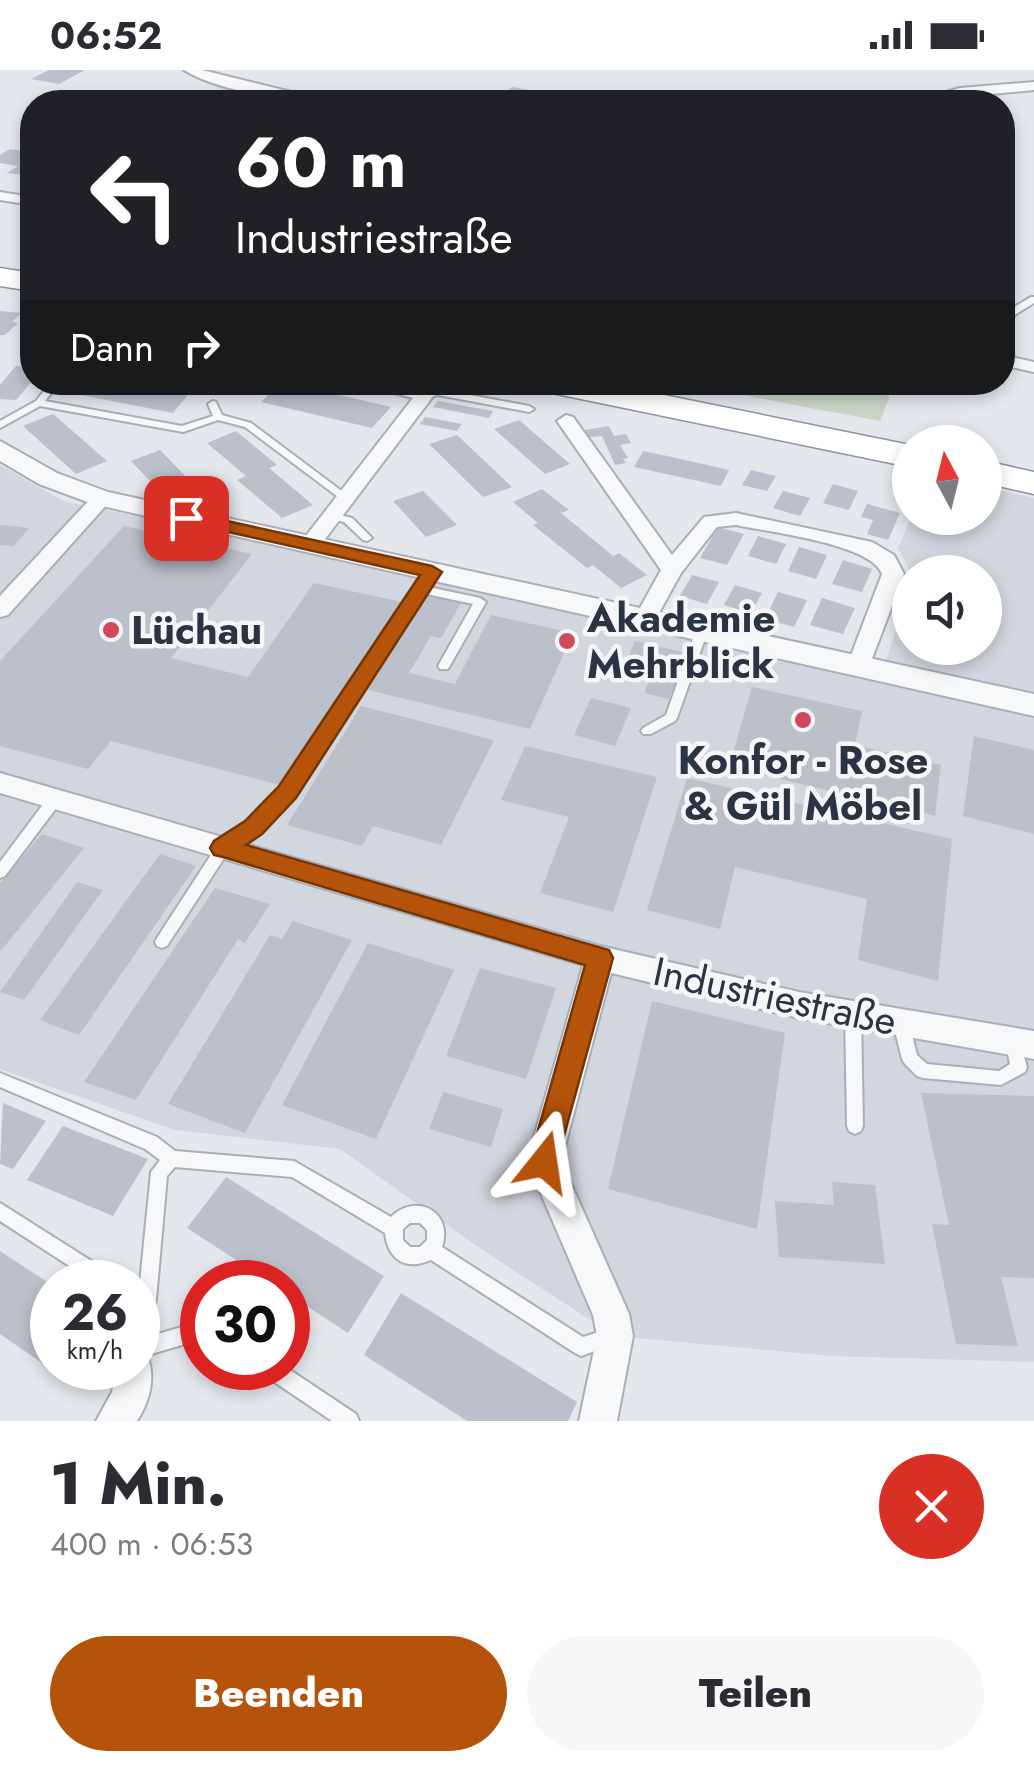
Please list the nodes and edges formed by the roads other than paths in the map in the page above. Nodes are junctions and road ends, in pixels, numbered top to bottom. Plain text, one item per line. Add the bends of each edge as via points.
1 (190, 70) edge
2 (1034, 86) edge
3 (266, 90) edge
4 (985, 90) edge
5 (45, 395) edge
6 (424, 395) edge
7 (513, 395) edge
8 (684, 395) edge
9 (538, 396) edge
10 (39, 403) junction
11 (213, 404) dead end
12 (218, 417) junction
13 (566, 421) dead end
14 (0, 424) edge
15 (892, 437) edge
16 (0, 449) edge
17 (892, 453) edge
18 (1002, 461) edge
19 (1034, 468) edge
20 (1002, 476) edge
21 (1034, 483) edge
22 (102, 498) junction
23 (346, 498) junction
24 (332, 516) junction
25 (367, 538) dead end
26 (309, 546) junction
27 (672, 570) junction
28 (426, 580) junction
29 (484, 593) junction
30 (0, 610) edge
31 (646, 617) junction
32 (702, 630) junction
33 (444, 666) dead end
34 (859, 666) junction
35 (1034, 705) edge
36 (647, 731) dead end
37 (0, 783) edge
38 (55, 799) junction
39 (223, 848) junction
40 (0, 872) edge
41 (162, 942) dead end
42 (600, 958) junction
43 (854, 1015) junction
44 (901, 1024) junction
45 (1024, 1044) edge
46 (0, 1080) edge
47 (856, 1126) dead end
48 (172, 1159) junction
49 (0, 1211) edge
50 (394, 1229) junction
51 (430, 1249) junction
52 (75, 1260) edge
53 (150, 1260) edge
54 (616, 1336) junction
55 (131, 1390) edge
56 (303, 1390) edge
57 (115, 1421) edge
58 (349, 1421) edge
59 (598, 1421) edge

1 - 3 street
2 - 4 street
5 - 10 lane
6 - 23 street
7 - 9 lane
8 - 15 highway
9 - 17 highway
10 - 12 lane via 183,429
10 - 14 lane
11 - 12 lane
12 - 23 lane via 248,425
13 - 27 street
16 - 22 street via 55,484
18 - 19 highway
20 - 21 highway
22 - 26 street
22 - 30 street
23 - 24 street
24 - 25 lane via 348,520
24 - 26 street
26 - 28 street
27 - 31 street
27 - 34 street via 703,527 723,519 880,552 893,574
28 - 29 street
28 - 39 lane via 288,792
29 - 31 street
29 - 33 lane
31 - 32 street
32 - 34 street
32 - 36 lane via 671,718
34 - 35 street
37 - 38 street, Industriestraße
38 - 39 street, Industriestraße
38 - 40 lane
39 - 41 lane
39 - 42 street, Industriestraße
42 - 43 street, Industriestraße
42 - 54 street via 544,1162
43 - 44 street, Industriestraße
43 - 47 lane
44 - 45 street, Industriestraße
44 - 45 lane via 910,1059 922,1071 1001,1078 1020,1067
46 - 48 lane via 151,1143
48 - 50 lane via 294,1169
48 - 53 lane via 158,1172
49 - 52 lane
50 - 51 lane via 394,1243 404,1254
50 - 51 lane via 410,1214 429,1218 436,1229
51 - 54 lane via 581,1347
54 - 59 street
55 - 57 street
56 - 58 lane

